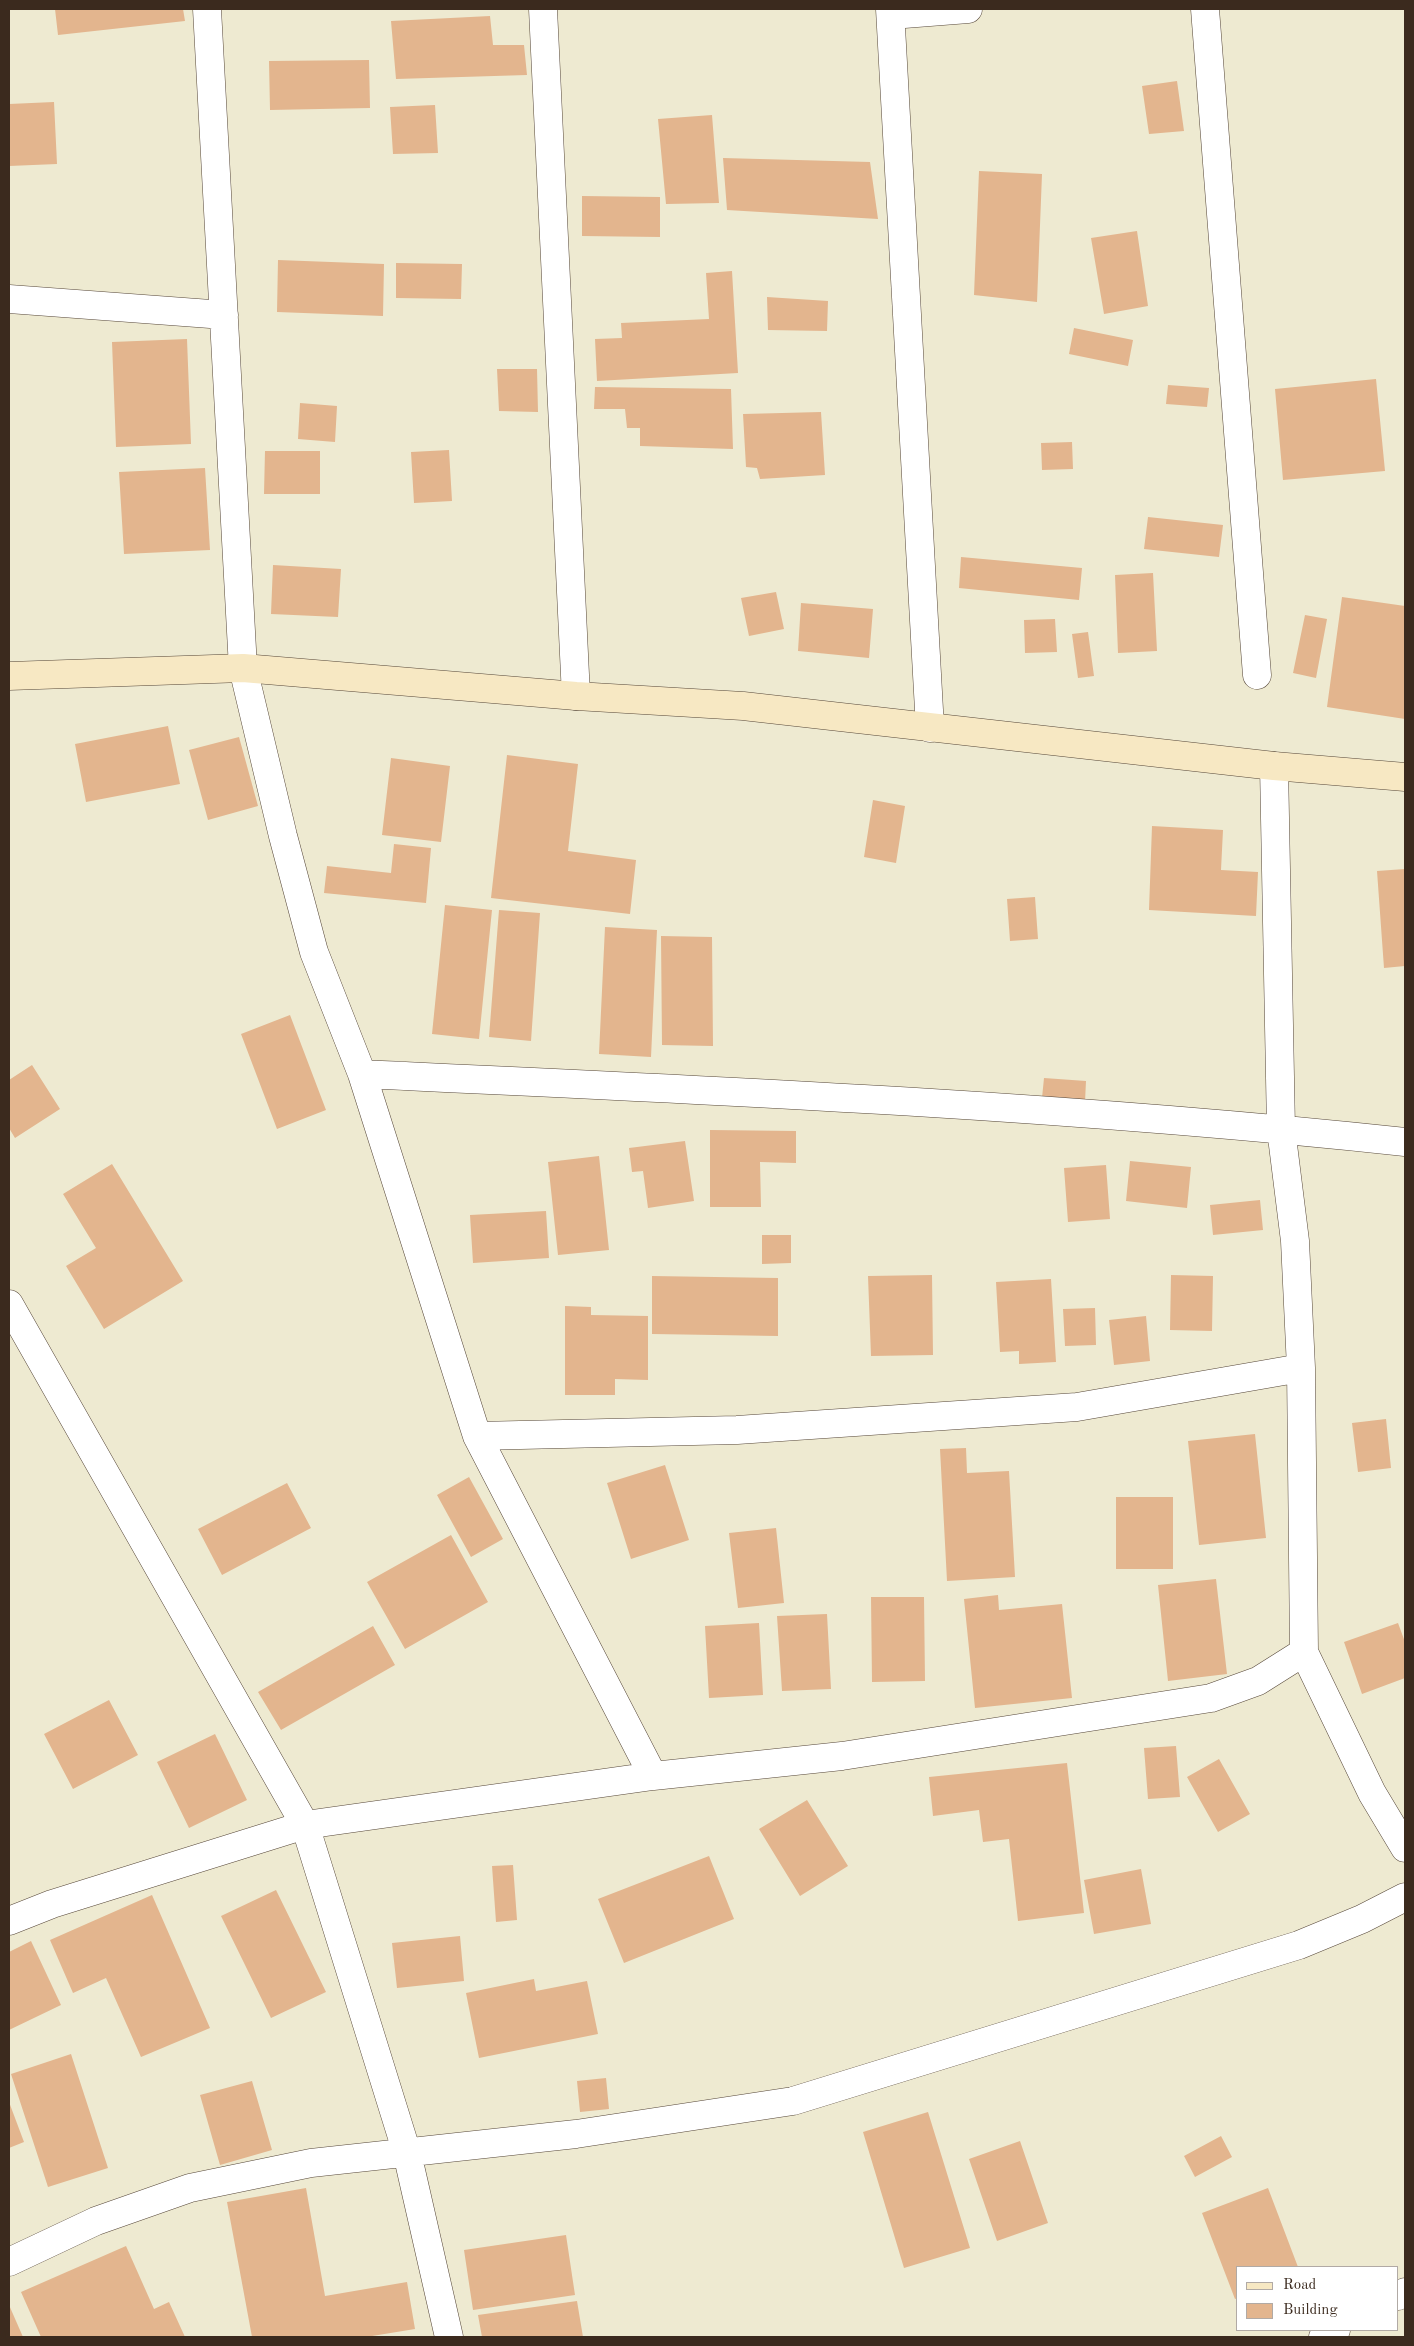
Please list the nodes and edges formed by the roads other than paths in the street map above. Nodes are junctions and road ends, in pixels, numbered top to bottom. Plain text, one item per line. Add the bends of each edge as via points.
1 (206, 9) edge
2 (543, 9) edge
3 (968, 9) edge
4 (1205, 9) edge
5 (890, 12) edge
6 (9, 299) edge
7 (224, 315) junction
8 (243, 668) junction
9 (1257, 675) dead end
10 (9, 676) edge
11 (576, 696) junction
12 (930, 728) junction
13 (1274, 766) junction
14 (1405, 777) edge
15 (362, 1074) junction
16 (1281, 1129) junction
17 (1405, 1142) edge
18 (9, 1304) edge
19 (1300, 1368) junction
20 (477, 1436) junction
21 (1304, 1652) junction
22 (653, 1776) junction
23 (305, 1825) junction
24 (1405, 1848) edge
25 (1405, 1897) edge
26 (9, 1921) edge
27 (407, 2153) junction
28 (9, 2262) edge
29 (1334, 2331) edge
30 (450, 2337) edge
31 (1322, 2337) edge

1 - 7 street
2 - 11 street
3 - 5 street
4 - 9 street
5 - 12 street
6 - 7 street
7 - 8 street
8 - 10 street
8 - 11 street
8 - 15 street via 314,952
11 - 12 street via 743,706
12 - 13 street
13 - 14 street
13 - 16 street
15 - 16 street via 817,1095
15 - 20 street
16 - 17 street
16 - 19 street via 1295,1241
18 - 23 street
19 - 20 street via 1077,1408 737,1430
19 - 21 street
20 - 22 street
21 - 22 street via 1258,1681 1211,1698 842,1756
21 - 24 street via 1372,1793
22 - 23 street
23 - 26 street via 52,1904
23 - 27 street
25 - 27 street via 1299,1946 793,2101 576,2134
27 - 28 street via 311,2162 190,2188 96,2221
27 - 30 street
29 - 31 street

